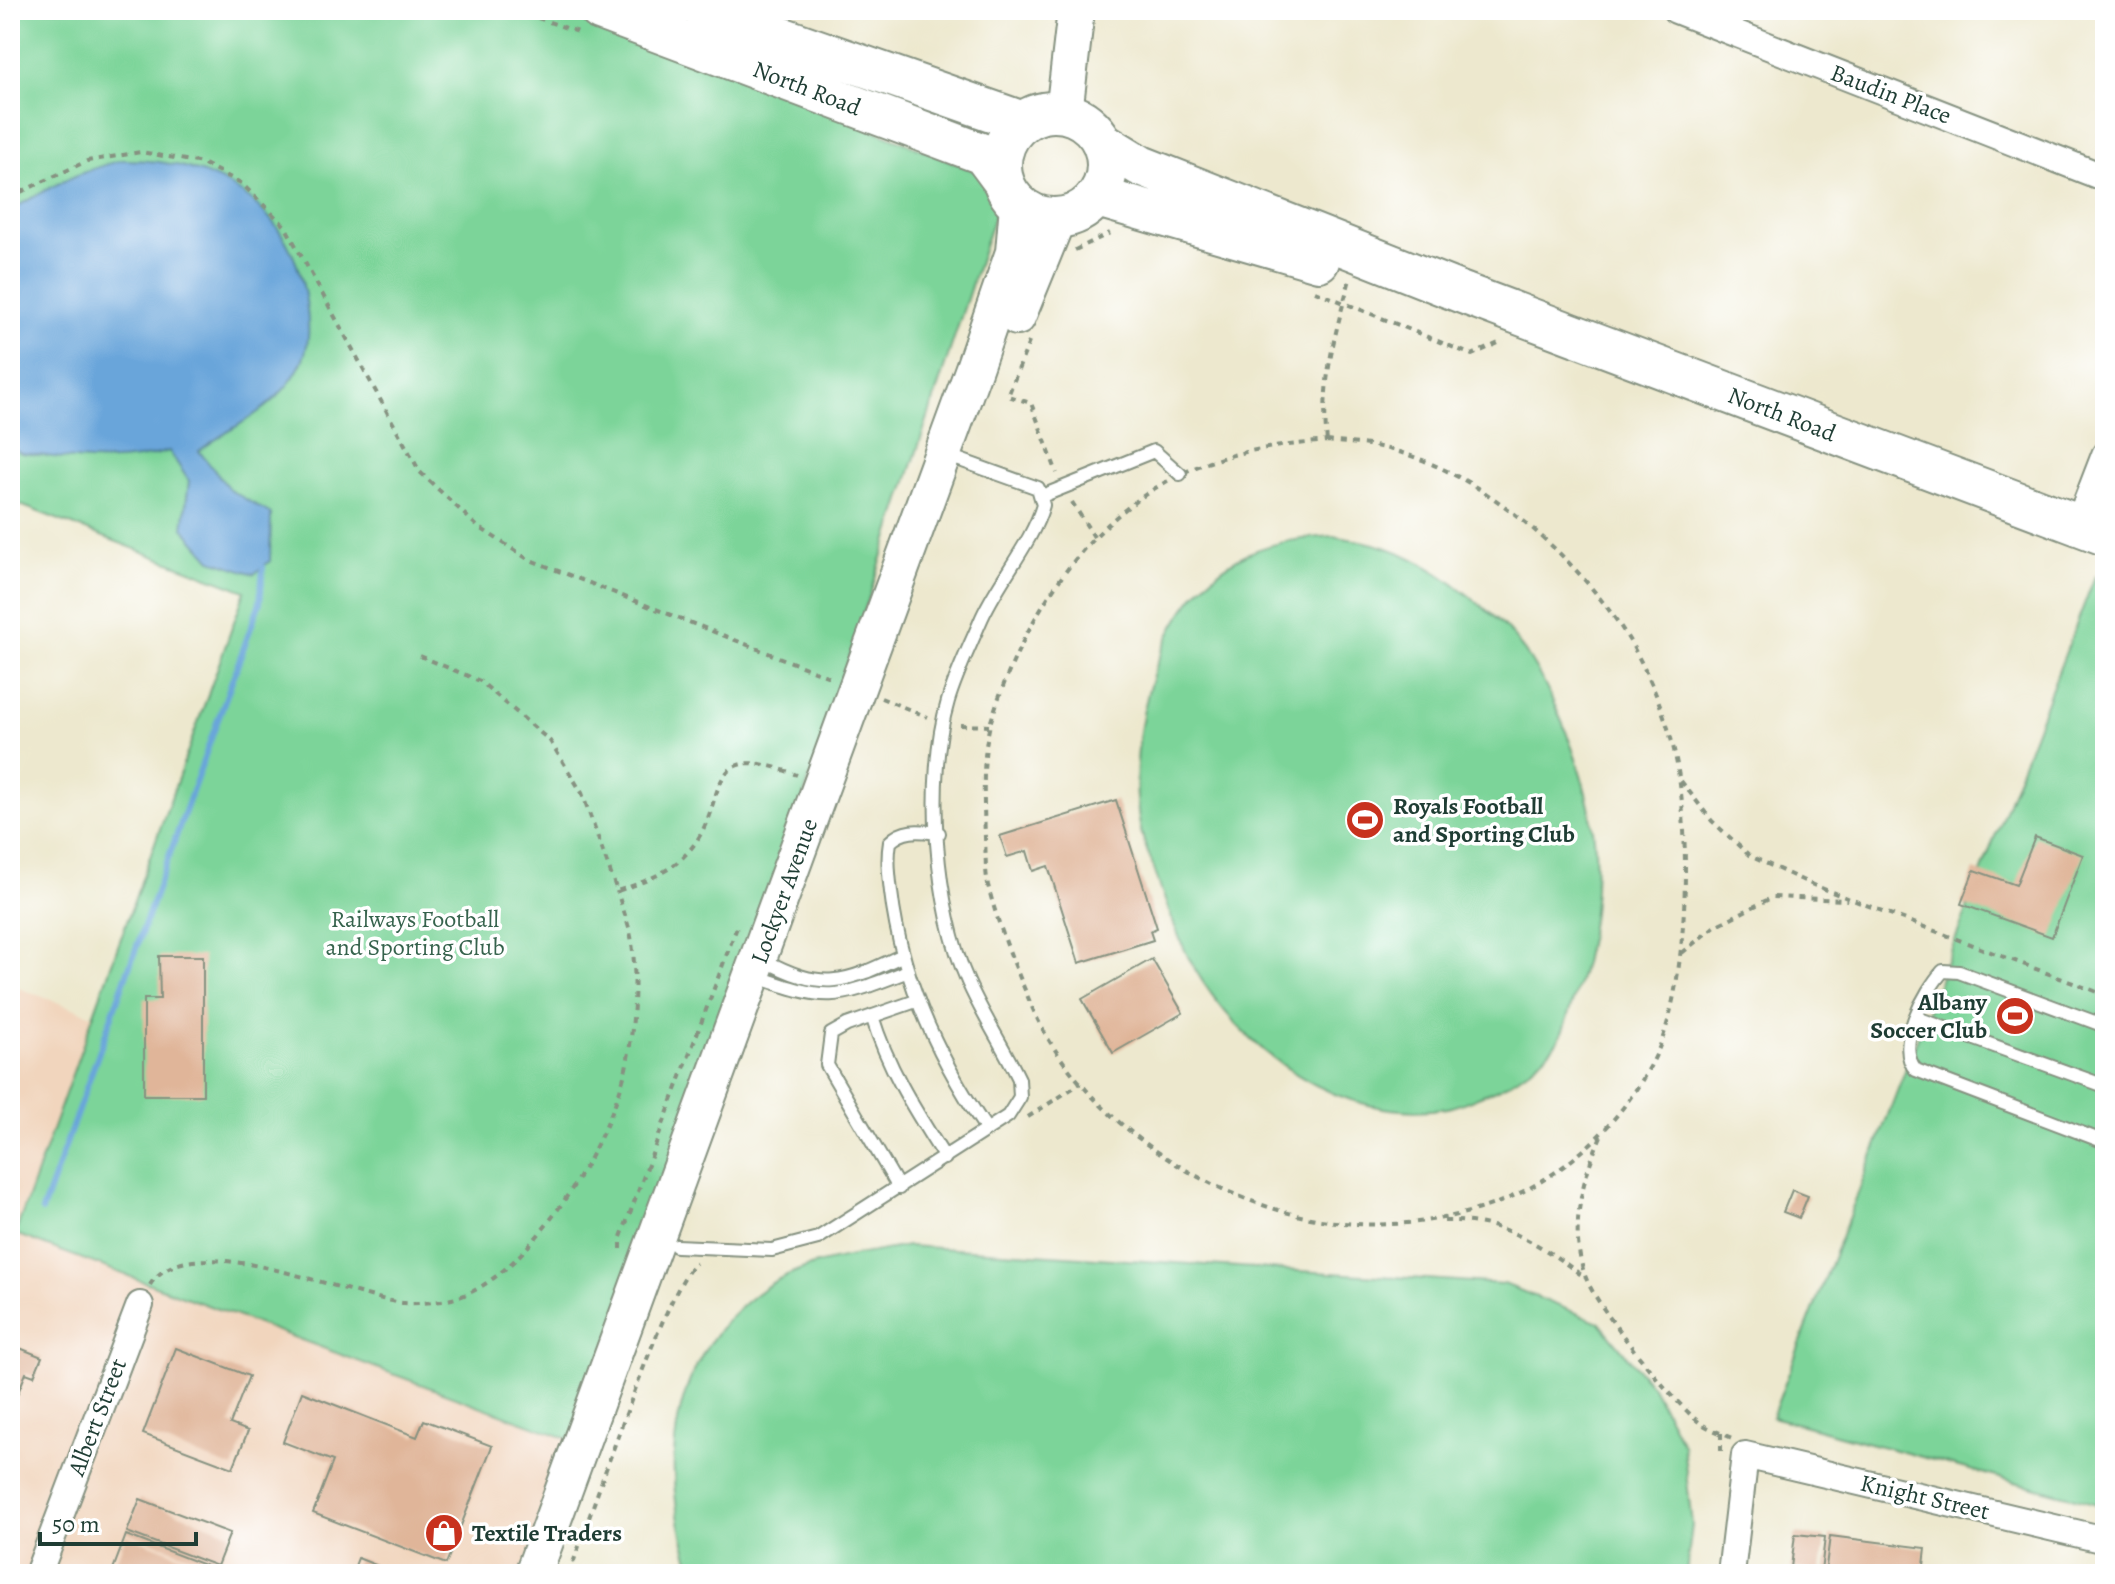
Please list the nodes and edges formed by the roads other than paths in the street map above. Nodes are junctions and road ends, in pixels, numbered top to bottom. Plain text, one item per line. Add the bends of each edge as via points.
1 (600, 10) edge
2 (704, 10) edge
3 (1076, 10) edge
4 (1676, 10) edge
5 (1064, 113) junction
6 (1023, 122) junction
7 (1102, 142) junction
8 (2105, 178) edge
9 (1010, 193) junction
10 (1098, 197) junction
11 (1057, 219) junction
12 (1460, 292) junction
13 (2105, 455) edge
14 (954, 458) junction
15 (1180, 474) road end
16 (1042, 496) junction
17 (2091, 530) edge
18 (868, 693) junction
19 (939, 833) junction
20 (903, 955) junction
21 (766, 971) junction
22 (908, 971) junction
23 (916, 1001) junction
24 (872, 1016) junction
25 (1917, 1018) junction
26 (2105, 1026) edge
27 (2105, 1086) edge
28 (987, 1130) junction
29 (2105, 1142) edge
30 (945, 1158) junction
31 (899, 1188) junction
32 (688, 1253) junction
33 (140, 1305) road end
34 (2105, 1540) edge
35 (38, 1574) edge
36 (533, 1574) edge
37 (556, 1574) edge
38 (1731, 1574) edge

1 - 9 main road, North Road via 983,154
2 - 6 main road, North Road
3 - 5 main road
4 - 8 street, Baudin Place
5 - 6 main road via 1042,113
5 - 7 main road via 1086,123
6 - 9 main road via 1002,154
7 - 10 main road via 1108,170
7 - 12 main road, North Road via 1141,166
9 - 11 main road via 1029,213
9 - 14 main road, Lockyer Avenue via 1014,252
10 - 11 main road via 1087,208
10 - 12 main road, North Road via 1352,271
11 - 14 main road, Lockyer Avenue
12 - 17 main road, North Road
13 - 17 street
14 - 16 lane via 1014,477 1038,488
14 - 18 main road, Lockyer Avenue
15 - 16 lane via 1154,451
16 - 19 lane via 1040,516 989,599 948,702 937,766
18 - 21 main road, Lockyer Avenue
18 - 21 main road, Lockyer Avenue via 823,786
19 - 20 lane via 909,831 890,842 894,914
19 - 28 lane via 959,959 1019,1079 1016,1108
20 - 21 lane via 832,983
20 - 22 lane
21 - 22 lane via 812,996 836,995
21 - 32 main road, Lockyer Avenue
21 - 36 main road, Lockyer Avenue
22 - 23 lane
23 - 24 lane
23 - 28 lane via 963,1095
24 - 30 lane via 883,1054
24 - 31 lane via 831,1034 827,1065
25 - 26 lane via 1943,971 1959,972
25 - 27 lane
25 - 29 lane via 1907,1048 1908,1062 1916,1070
28 - 30 lane
30 - 31 lane
31 - 32 lane via 818,1238 772,1250
32 - 37 main road, Lockyer Avenue
33 - 35 street, Albert Street
34 - 38 street, Knight Street via 1745,1455

